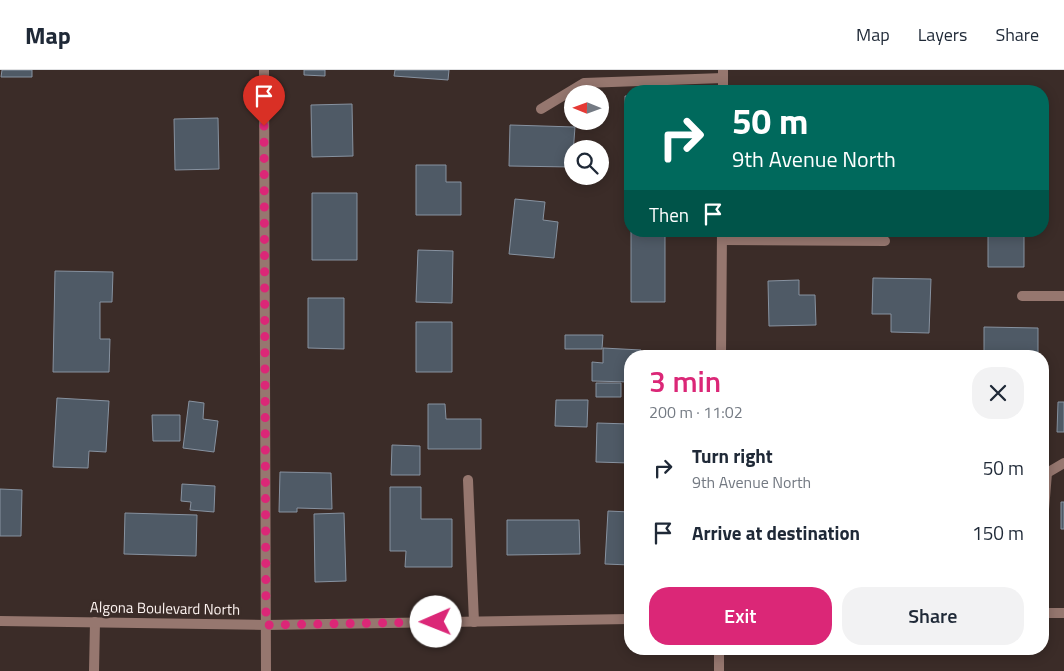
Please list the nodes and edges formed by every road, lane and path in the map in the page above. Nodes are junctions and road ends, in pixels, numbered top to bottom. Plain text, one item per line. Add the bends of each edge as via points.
1 (264, 70) edge
2 (723, 74) edge
3 (541, 108) dead end
4 (722, 237) edge
5 (755, 237) edge
6 (885, 241) dead end
7 (1022, 296) dead end
8 (1064, 296) edge
9 (721, 350) edge
10 (1064, 463) edge
11 (1049, 471) edge
12 (468, 480) dead end
13 (1049, 613) edge
14 (1064, 613) edge
15 (624, 619) edge
16 (0, 621) edge
17 (94, 622) junction
18 (474, 622) junction
19 (266, 625) junction
20 (719, 655) edge
21 (94, 671) edge
22 (266, 671) edge
23 (719, 671) edge

1 - 19 street
2 - 3 street via 584,83
4 - 9 street
5 - 6 street
7 - 8 street
10 - 11 street
12 - 18 street
13 - 14 street
15 - 18 street, Algona Boulevard North
16 - 17 street, Algona Boulevard North
17 - 19 street, Algona Boulevard North
17 - 21 street
18 - 19 street, Algona Boulevard North
19 - 22 street
20 - 23 street

